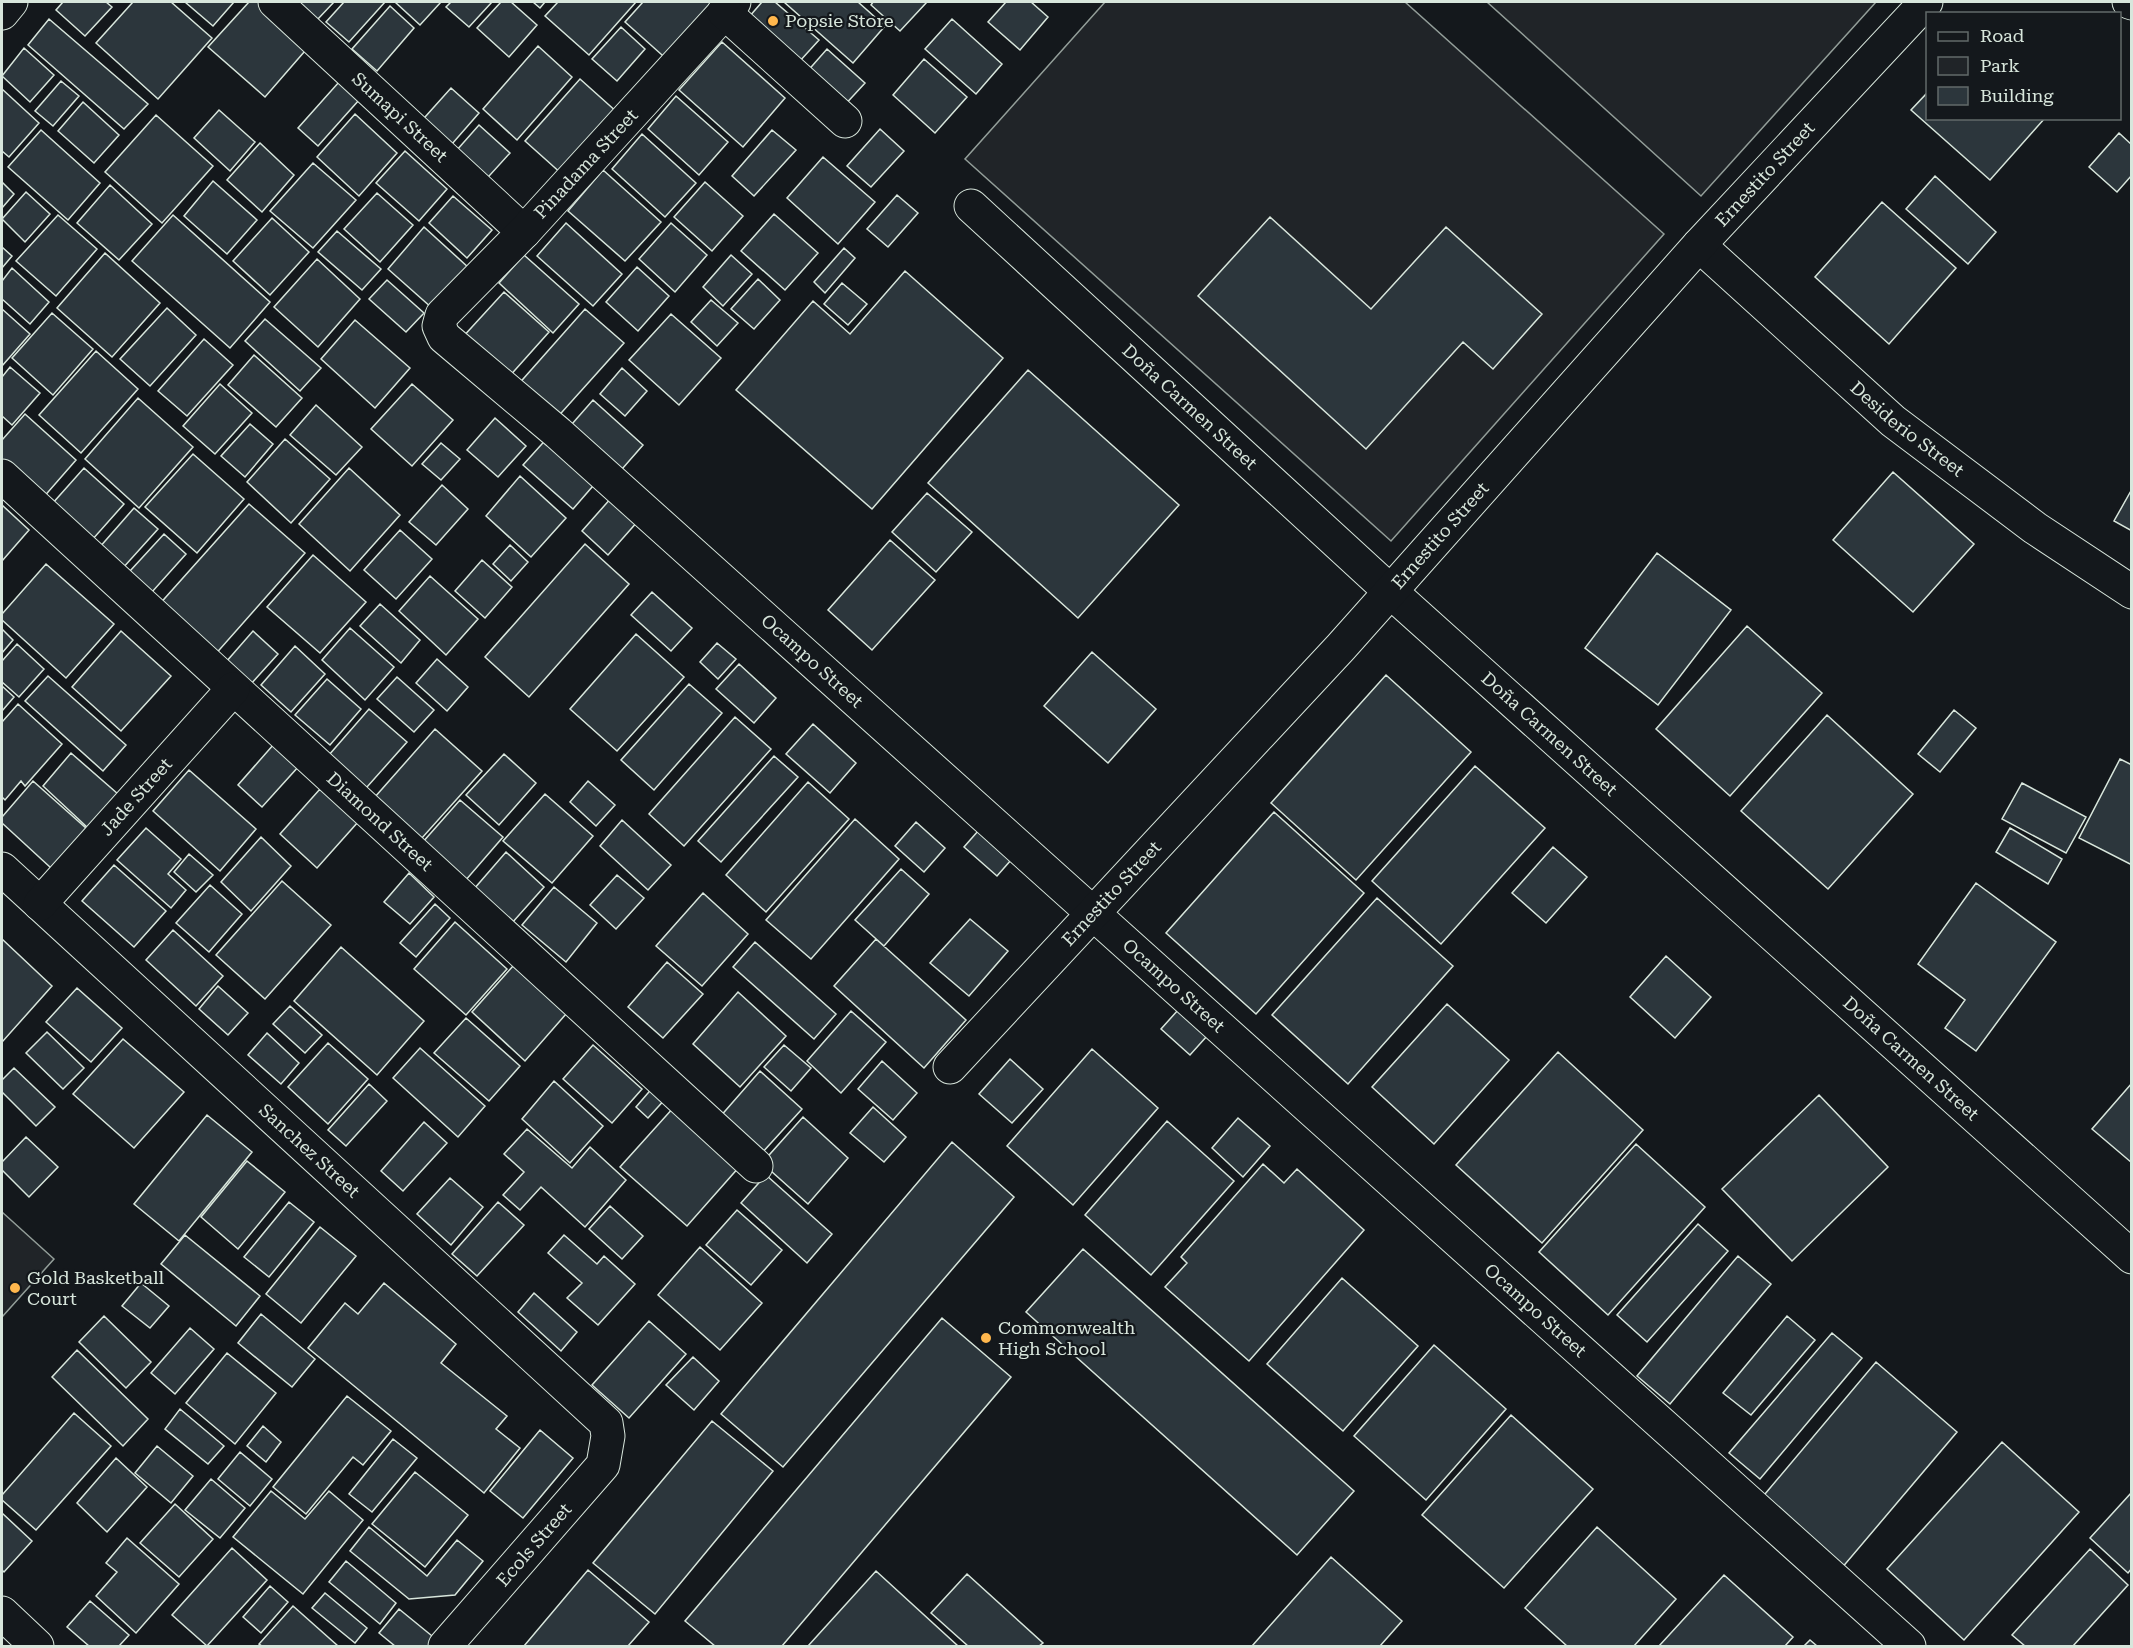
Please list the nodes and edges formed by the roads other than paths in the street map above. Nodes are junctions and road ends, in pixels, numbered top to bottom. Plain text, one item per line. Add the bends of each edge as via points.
1 (11, 2) edge
2 (275, 2) edge
3 (1926, 2) edge
4 (729, 7) edge
5 (2, 12) edge
6 (845, 121) dead end
7 (971, 206) dead end
8 (524, 232) junction
9 (1699, 245) junction
10 (439, 326) joint
11 (2, 476) edge
12 (1391, 592) junction
13 (2132, 592) edge
14 (233, 689) junction
15 (2, 869) edge
16 (40, 904) junction
17 (1093, 915) junction
18 (950, 1067) dead end
19 (756, 1166) dead end
20 (2132, 1257) edge
21 (608, 1436) joint
22 (2, 1613) edge
23 (37, 1647) edge
24 (444, 1647) edge
25 (1909, 1647) edge

1 - 5 street
2 - 8 street, Sumapi Street
3 - 9 street, Ernestito Street
4 - 6 street
4 - 8 street, Pinadama Street
7 - 12 street, Doña Carmen Street
8 - 10 street, Pinadama Street via 442,315
9 - 12 street, Ernestito Street
9 - 13 street, Desiderio Street via 1893,422 2035,528
10 - 17 street, Ocampo Street via 444,337 558,433
11 - 14 street, Diamond Street
12 - 17 street, Ernestito Street
12 - 20 street, Doña Carmen Street
14 - 16 street, Jade Street
14 - 19 street, Diamond Street
15 - 16 street, Sanchez Street
16 - 21 street, Sanchez Street via 598,1413 606,1423
17 - 18 street, Ernestito Street
17 - 25 street, Ocampo Street
21 - 24 street, Ecols Street via 603,1465
22 - 23 street

